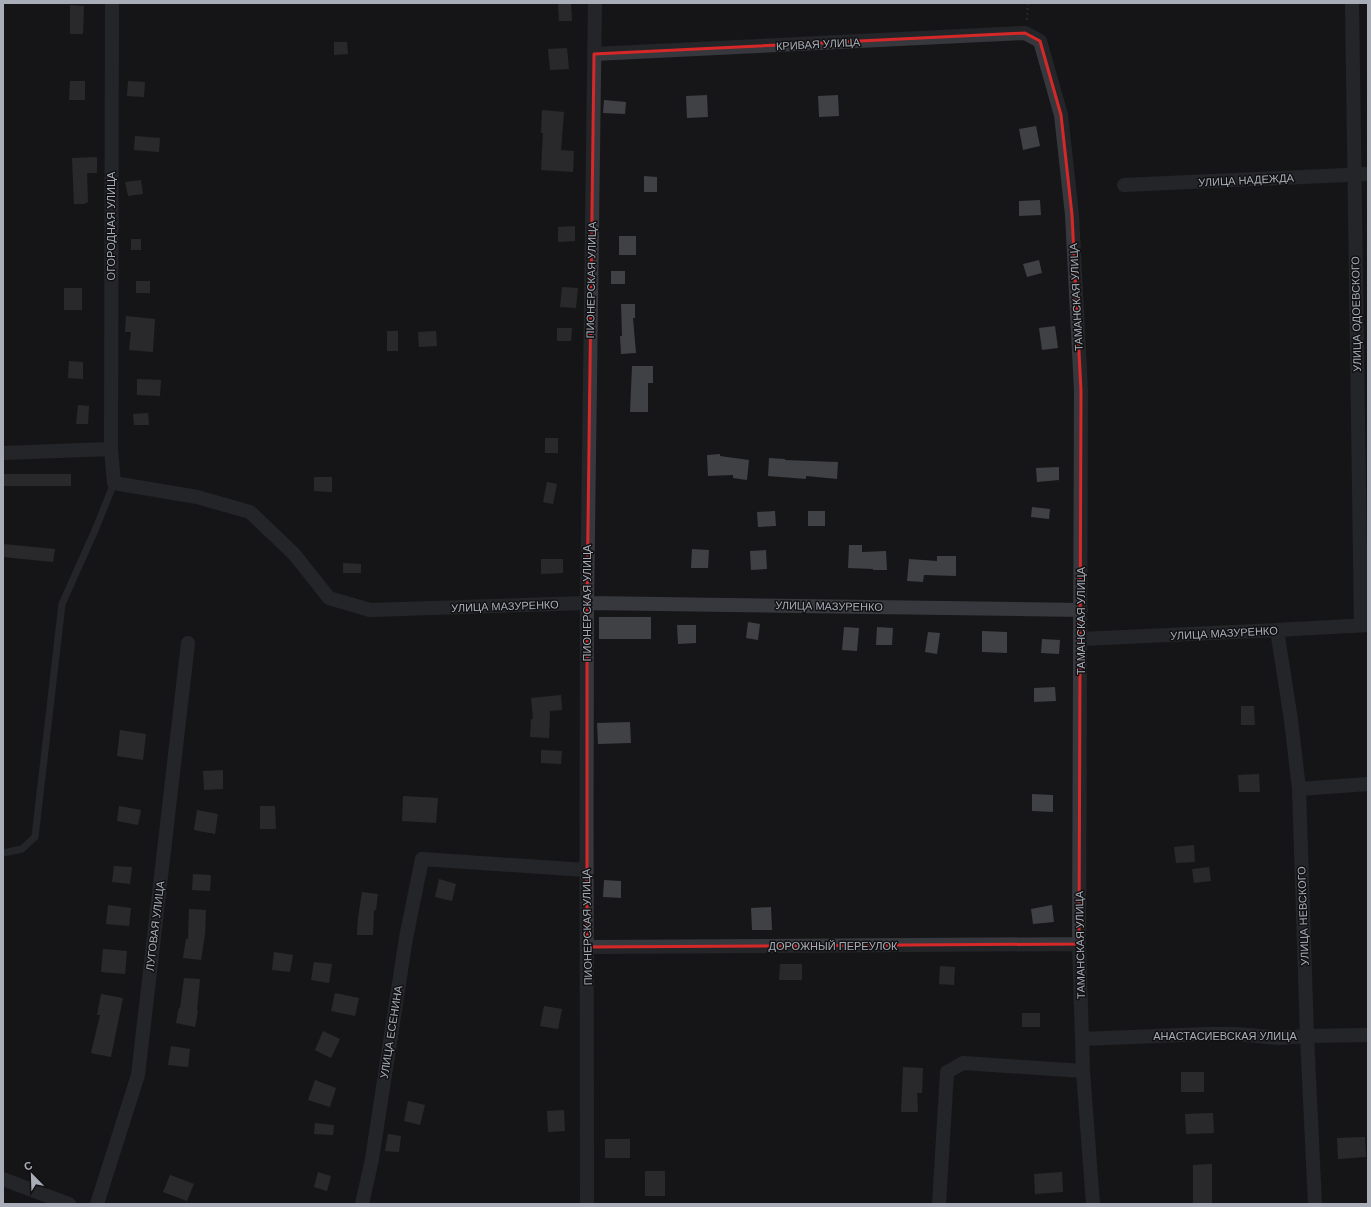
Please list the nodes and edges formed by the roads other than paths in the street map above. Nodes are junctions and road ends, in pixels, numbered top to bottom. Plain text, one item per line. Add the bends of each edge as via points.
1 (112, 3) edge
2 (595, 3) edge
3 (1352, 3) edge
4 (1040, 41) joint
5 (594, 54) junction
6 (1361, 174) edge
7 (1124, 185) dead end
8 (111, 449) junction
9 (3, 453) edge
10 (114, 484) junction
11 (587, 603) junction
12 (1081, 610) junction
13 (1365, 625) edge
14 (1277, 630) junction
15 (1081, 639) junction
16 (188, 643) dead end
17 (1368, 784) edge
18 (1299, 789) junction
19 (3, 853) edge
20 (586, 870) junction
21 (1079, 944) junction
22 (588, 948) junction
23 (1368, 1035) edge
24 (1307, 1036) junction
25 (1082, 1039) junction
26 (1083, 1071) junction
27 (3, 1180) edge
28 (69, 1204) edge
29 (97, 1204) edge
30 (362, 1204) edge
31 (587, 1204) edge
32 (939, 1204) edge
33 (1093, 1204) edge
34 (1315, 1204) edge

1 - 8 street, ОГОРОДНАЯ УЛИЦА
2 - 5 street, ПИОНЕРСКАЯ УЛИЦА
3 - 6 street, УЛИЦА ОДОЕВСКОГО
4 - 5 street, КРИВАЯ УЛИЦА via 1025,34
4 - 12 street, ТАМАНСКАЯ УЛИЦА via 1061,115 1072,215 1081,391
5 - 11 street, ПИОНЕРСКАЯ УЛИЦА
6 - 7 street, УЛИЦА НАДЕЖДА
6 - 13 street, УЛИЦА ОДОЕВСКОГО
8 - 9 street
8 - 10 street
10 - 11 street, УЛИЦА МАЗУРЕНКО via 197,496 250,512 294,554 329,598 370,610
10 - 19 lane via 62,604 35,837 22,849
11 - 12 street, УЛИЦА МАЗУРЕНКО
11 - 20 street, ПИОНЕРСКАЯ УЛИЦА
12 - 15 street, ТАМАНСКАЯ УЛИЦА
13 - 14 street, УЛИЦА МАЗУРЕНКО
14 - 15 street, УЛИЦА МАЗУРЕНКО
14 - 18 street, УЛИЦА НЕВСКОГО
15 - 21 street, ТАМАНСКАЯ УЛИЦА
16 - 29 street, ЛУГОВАЯ УЛИЦА via 138,1074
17 - 18 street
18 - 24 street, УЛИЦА НЕВСКОГО
20 - 22 street, ПИОНЕРСКАЯ УЛИЦА
20 - 30 street, УЛИЦА ЕСЕНИНА via 422,859 406,938 372,1159
21 - 22 street, ДОРОЖНЫЙ ПЕРЕУЛОК
21 - 25 street, ТАМАНСКАЯ УЛИЦА
22 - 31 street, ПИОНЕРСКАЯ УЛИЦА
23 - 24 street, АНАСТАСИЕВСКАЯ УЛИЦА
24 - 25 street, АНАСТАСИЕВСКАЯ УЛИЦА via 1279,1038 1206,1034
24 - 34 street, УЛИЦА НЕВСКОГО
25 - 26 street, ТАМАНСКАЯ УЛИЦА
26 - 32 street via 963,1063 947,1072
26 - 33 street, ТАМАНСКАЯ УЛИЦА
27 - 28 street

